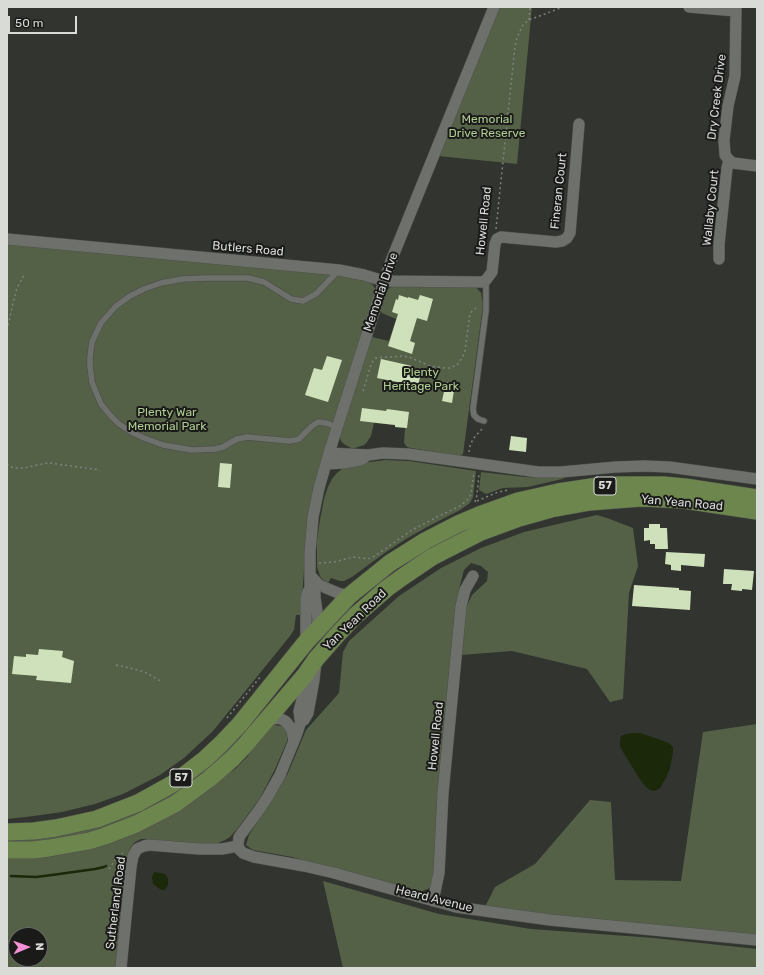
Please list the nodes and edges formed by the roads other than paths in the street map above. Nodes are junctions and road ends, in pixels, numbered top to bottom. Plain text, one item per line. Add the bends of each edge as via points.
1 (494, 7) edge
2 (688, 7) edge
3 (736, 9) edge
4 (579, 124) dead end
5 (729, 160) junction
6 (757, 166) edge
7 (7, 239) edge
8 (497, 239) joint
9 (719, 259) dead end
10 (339, 270) junction
11 (486, 280) junction
12 (384, 281) junction
13 (484, 421) road end
14 (337, 427) junction
15 (328, 458) junction
16 (757, 478) edge
17 (757, 498) edge
18 (757, 511) edge
19 (310, 575) junction
20 (473, 576) dead end
21 (310, 588) junction
22 (350, 596) junction
23 (317, 629) junction
24 (306, 642) junction
25 (316, 659) junction
26 (304, 675) junction
27 (266, 720) junction
28 (301, 721) junction
29 (294, 741) junction
30 (7, 832) edge
31 (238, 846) junction
32 (7, 850) edge
33 (433, 901) junction
34 (757, 940) edge
35 (121, 968) edge

1 - 12 street, Memorial Drive
2 - 3 street
3 - 5 street, Dry Creek Drive via 735,76 728,106 724,148
4 - 8 street, Fineran Court via 570,233 562,241 556,242 505,237
5 - 6 street via 733,163
5 - 9 street, Wallaby Court
7 - 10 street, Butlers Road
8 - 11 street, Howell Road via 492,272
10 - 12 street, Butlers Road
10 - 14 lane via 316,294 303,301 290,299 264,282 248,278 183,279 161,283 136,292 110,312 101,323 92,342 90,357 92,382 101,404 110,415 133,433 163,445 208,450 223,448 247,437 290,441 299,439 318,422
11 - 12 street, Butlers Road
11 - 13 lane, Howell Road via 486,310 473,409 474,415
12 - 14 street, Memorial Drive
14 - 15 street, Memorial Drive
15 - 16 street via 339,464 383,453 550,472 644,466 685,468
15 - 19 street, Memorial Drive via 315,509 311,535
17 - 22 main road, Yan Yean Road / 57 via 685,487 641,484 598,486 532,498 479,515 425,541 390,563
18 - 25 main road, Yan Yean Road / 57 via 684,500 641,498 572,505 520,518 465,540 432,557 401,578 356,616
19 - 21 street, Memorial Drive
19 - 22 street via 319,585
20 - 33 street, Howell Road via 465,590 461,606 439,868
21 - 23 street, Memorial Drive via 315,597
21 - 24 street, Memorial Drive via 306,598
22 - 23 main road, Yan Yean Road / 57
23 - 24 main road, Yan Yean Road / 57
23 - 25 main road
24 - 26 main road, Memorial Drive
24 - 30 main road, Yan Yean Road / 57 via 240,724 205,760 174,783 138,803 97,819 56,828
25 - 26 main road, Yan Yean Road / 57
25 - 28 street via 309,707 306,717
26 - 27 main road, Yan Yean Road / 57
26 - 28 street via 299,711
27 - 29 street via 279,718 288,723
27 - 32 main road, Yan Yean Road / 57 via 233,758 213,776 175,804 150,818 89,841 33,850
28 - 29 street
29 - 31 street via 267,798 239,837
31 - 33 street, Heard Avenue via 248,855 334,872
31 - 35 street, Sutherland Road via 199,849 149,845 136,851 133,856
33 - 34 street, Heard Avenue via 456,907 550,920

